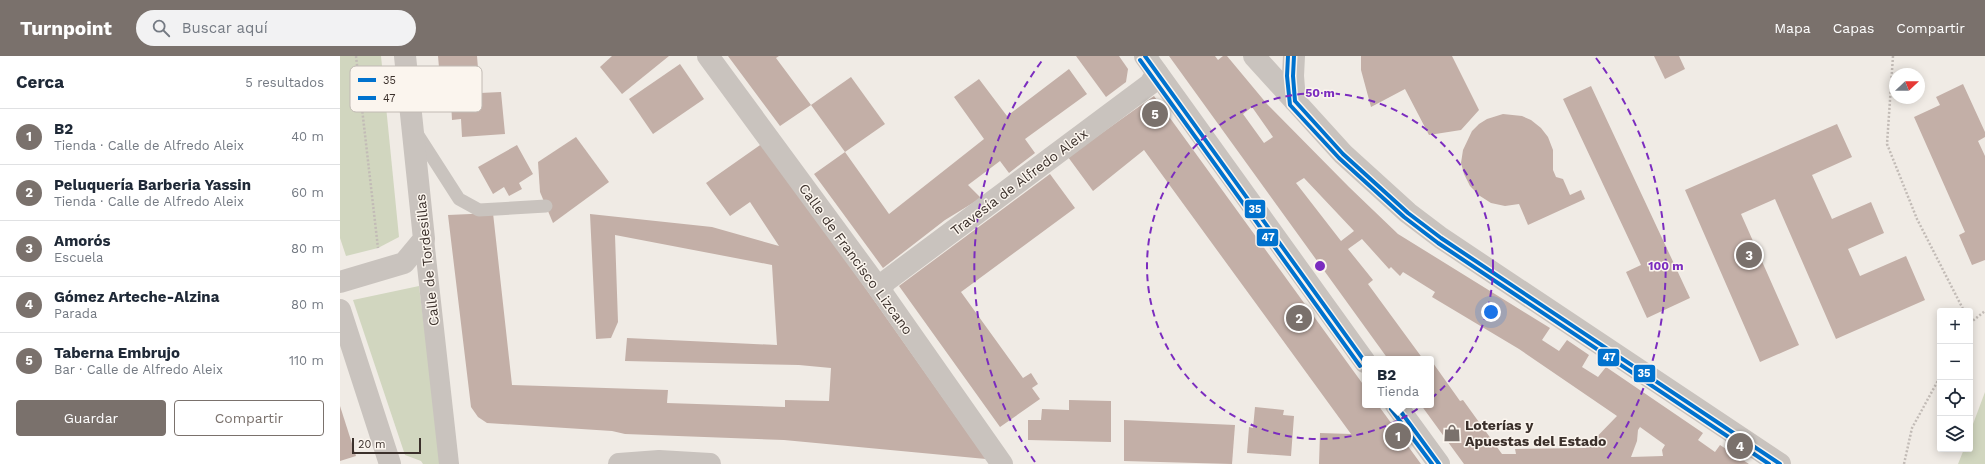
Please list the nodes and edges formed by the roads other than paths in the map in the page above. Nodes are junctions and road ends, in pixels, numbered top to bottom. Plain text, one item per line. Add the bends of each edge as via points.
1 (405, 56) edge
2 (708, 56) edge
3 (1254, 56) edge
4 (1294, 56) edge
5 (1151, 65) edge
6 (406, 66) edge
7 (1295, 101) junction
8 (411, 112) edge
9 (412, 125) junction
10 (546, 206) dead end
11 (424, 239) junction
12 (340, 282) edge
13 (880, 290) junction
14 (340, 310) edge
15 (1362, 358) edge
16 (1398, 408) edge
17 (674, 463) edge
18 (390, 464) edge
19 (449, 464) edge
20 (619, 464) edge
21 (710, 464) edge
22 (1002, 464) edge
23 (1439, 464) edge
24 (1780, 464) edge

1 - 6 street, Calle de Tordesillas
2 - 13 street, Calle de Francisco Lizcano
3 - 7 street
4 - 7 street
5 - 13 street, Travesía de Alfredo Aleix via 1150,84 886,281
5 - 15 street
7 - 24 street via 1343,154 1408,213 1441,238
8 - 9 street, Calle de Tordesillas
9 - 10 lane via 459,199 479,210
9 - 11 street, Calle de Tordesillas
11 - 12 street via 404,263
11 - 19 street, Calle de Tordesillas
13 - 22 street, Calle de Francisco Lizcano
14 - 18 street
16 - 23 street
17 - 20 street
17 - 21 street

